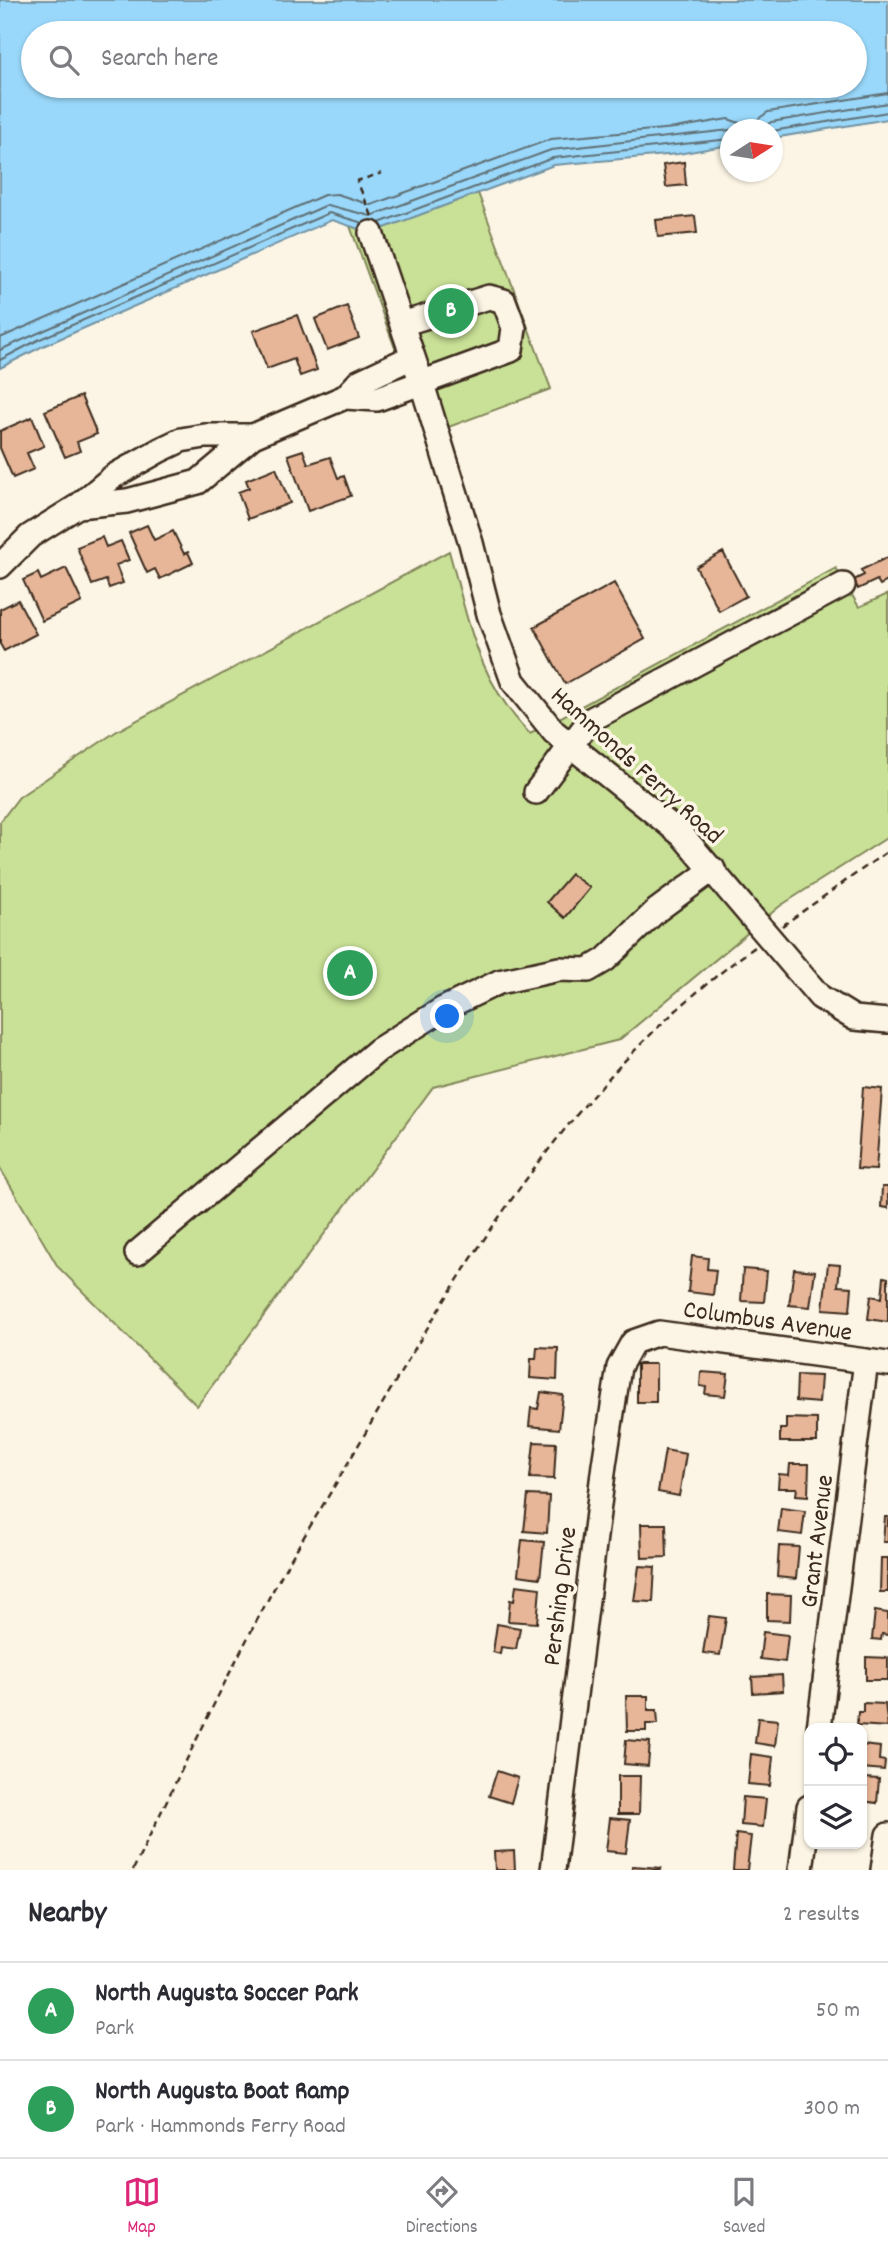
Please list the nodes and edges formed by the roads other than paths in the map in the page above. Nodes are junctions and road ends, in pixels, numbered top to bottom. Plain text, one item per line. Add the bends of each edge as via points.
1 (372, 238) road end
2 (401, 324) junction
3 (412, 357) junction
4 (422, 383) junction
5 (345, 397) junction
6 (253, 436) junction
7 (78, 506) junction
8 (30, 536) junction
9 (0, 540) edge
10 (0, 566) edge
11 (843, 585) dead end
12 (571, 746) junction
13 (536, 792) dead end
14 (713, 869) junction
15 (888, 1021) edge
16 (137, 1253) dead end
17 (640, 1337) joint
18 (877, 1362) edge
19 (820, 1723) edge
20 (888, 1835) edge
21 (804, 1846) edge
22 (553, 1870) edge
23 (801, 1870) edge
24 (883, 1870) edge

1 - 2 street, Hammonds Ferry Road
2 - 3 street, Hammonds Ferry Road
2 - 4 street via 489,297 504,301 514,328 511,350
3 - 4 street, Hammonds Ferry Road
3 - 5 street via 359,382
4 - 5 street via 377,399
4 - 12 street, Hammonds Ferry Road via 504,663 539,717
5 - 6 street
6 - 7 street via 198,482 127,501
6 - 7 street via 181,440 114,475
7 - 8 street
8 - 9 street
8 - 10 street
11 - 12 street via 590,720
12 - 13 street
12 - 14 street, Hammonds Ferry Road via 660,815
14 - 15 street, Hammonds Ferry Road via 830,1006 854,1018
14 - 16 street via 588,970 559,969 499,982 443,1009 378,1050
17 - 18 street, Columbus Avenue via 659,1333
17 - 22 street, Pershing Drive via 626,1349 619,1367
18 - 19 street, Grant Avenue
20 - 24 street
21 - 23 street

